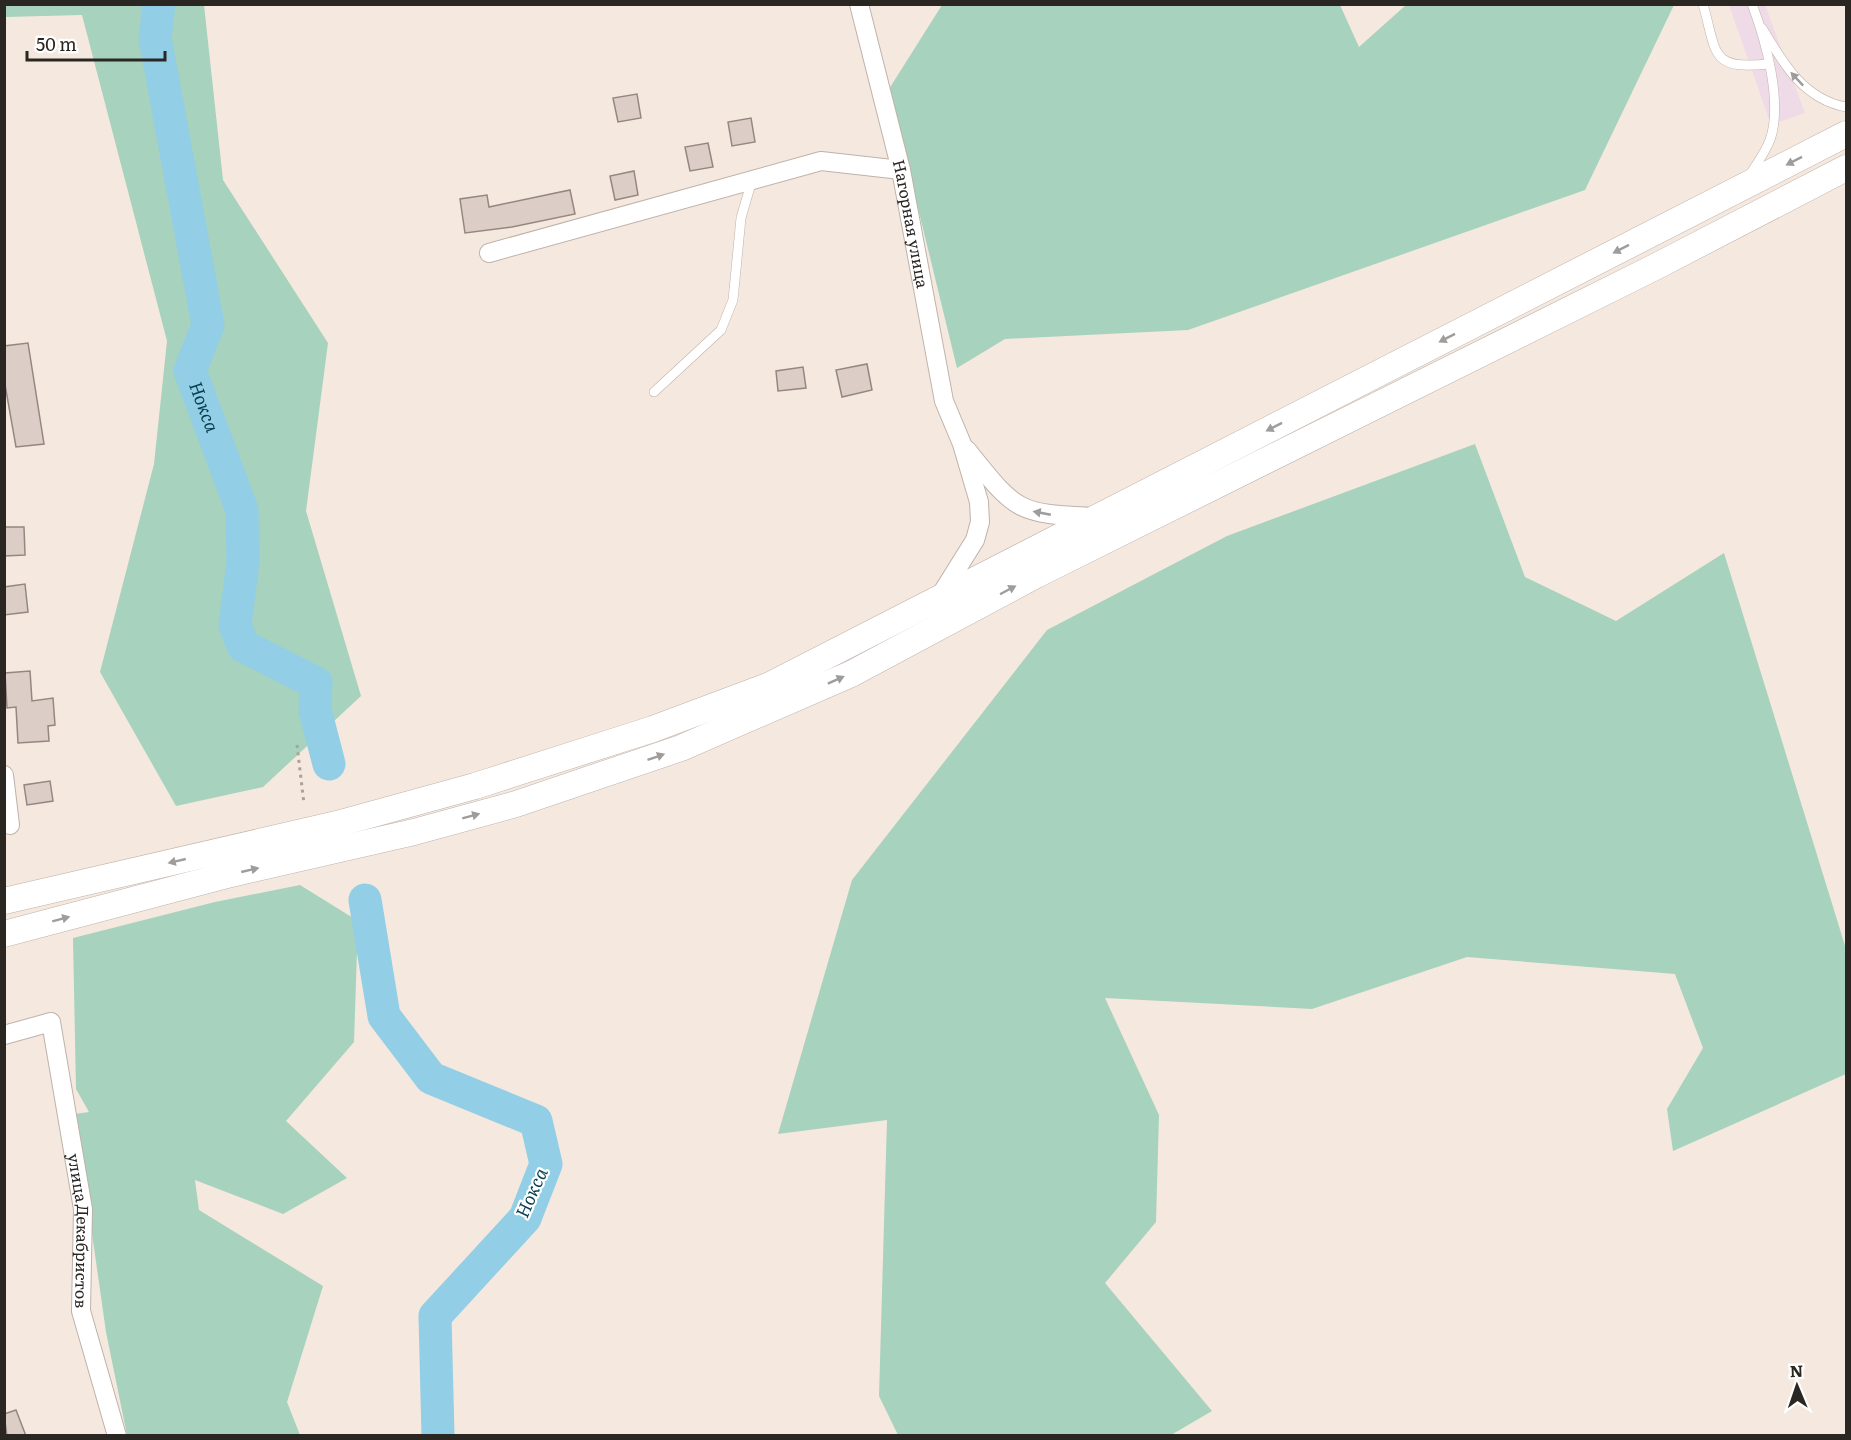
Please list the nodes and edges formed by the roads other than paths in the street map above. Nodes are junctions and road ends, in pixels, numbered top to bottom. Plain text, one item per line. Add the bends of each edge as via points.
1 (859, 4) edge
2 (1703, 4) edge
3 (1752, 4) edge
4 (1758, 20) junction
5 (1768, 64) junction
6 (1846, 107) edge
7 (1846, 134) edge
8 (1846, 168) edge
9 (901, 170) junction
10 (752, 180) junction
11 (1740, 188) junction
12 (489, 253) dead end
13 (654, 392) dead end
14 (962, 444) junction
15 (1100, 518) junction
16 (940, 596) junction
17 (4, 775) edge
18 (10, 825) dead end
19 (4, 901) edge
20 (4, 934) edge
21 (4, 1035) edge
22 (117, 1436) edge

1 - 9 street, Нагорная улица
2 - 5 lane via 1716,51 1725,63 1740,67
3 - 4 lane
4 - 5 lane
6 -> 4 lane via 1810,94 1786,67
5 - 11 lane via 1775,113 1770,139
7 -> 11 main road
20 -> 8 main road via 516,804 681,748 851,674 1035,575
9 - 10 street via 821,161
9 - 14 street, Нагорная улица via 937,372
10 - 12 street
10 - 13 lane via 741,218 733,300 721,330
11 -> 15 main road
15 -> 14 street via 1044,515 1020,508 1003,495
14 - 16 street via 979,502 980,522 975,540
15 - 16 main road
16 -> 19 main road via 768,686 653,729 475,786 337,824
17 - 18 street
21 - 22 street, улица Декабристов via 51,1022 83,1209 81,1311

